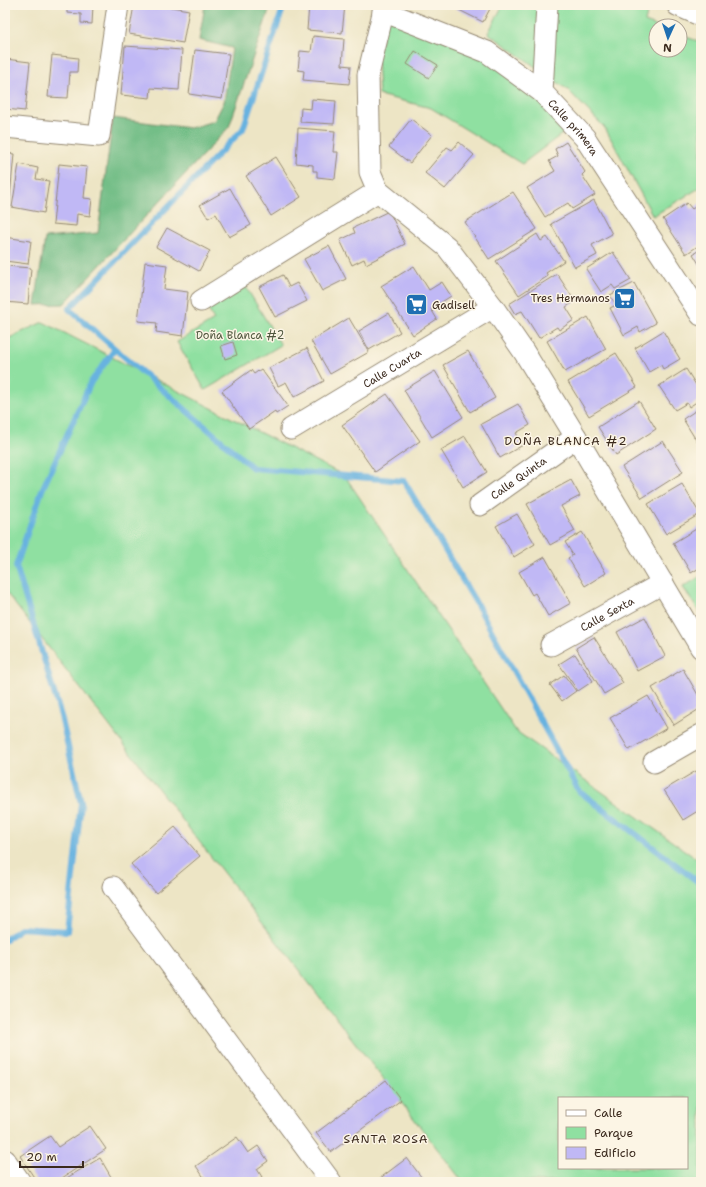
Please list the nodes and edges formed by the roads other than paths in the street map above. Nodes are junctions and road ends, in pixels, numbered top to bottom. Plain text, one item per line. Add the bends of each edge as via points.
1 (118, 5) edge
2 (547, 5) edge
3 (678, 5) edge
4 (384, 8) edge
5 (701, 14) edge
6 (542, 92) junction
7 (5, 127) edge
8 (378, 191) junction
9 (202, 301) dead end
10 (493, 307) junction
11 (701, 315) edge
12 (291, 429) dead end
13 (576, 436) junction
14 (480, 505) dead end
15 (662, 583) junction
16 (551, 645) dead end
17 (701, 648) edge
18 (701, 735) edge
19 (654, 762) dead end
20 (113, 887) dead end
21 (5, 1160) edge
22 (20, 1182) edge
23 (331, 1182) edge

1 - 7 street via 99,136
2 - 6 street
3 - 5 street
4 - 6 street, Calle primera via 487,52
4 - 8 street via 368,75 370,172
6 - 11 street, Calle primera via 585,138
8 - 9 street
8 - 10 street via 447,247
10 - 12 street, Calle Cuarta
10 - 13 street
13 - 14 street, Calle Quinta
13 - 15 street
15 - 16 street, Calle Sexta
15 - 17 street
18 - 19 street
20 - 23 street
21 - 22 street

